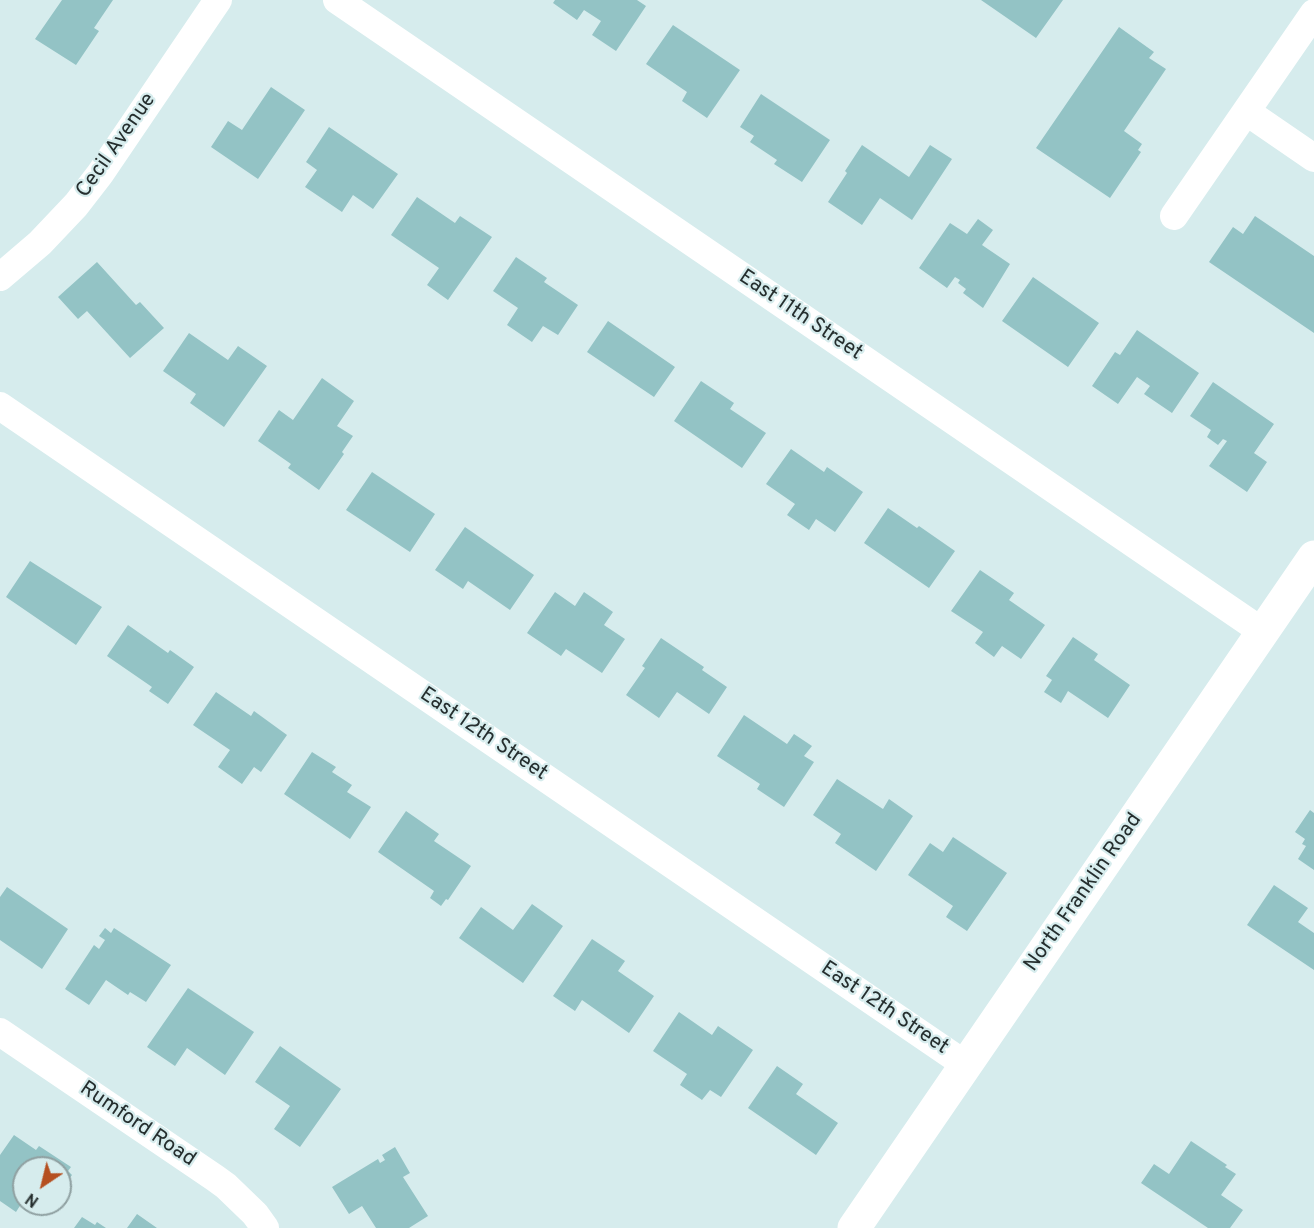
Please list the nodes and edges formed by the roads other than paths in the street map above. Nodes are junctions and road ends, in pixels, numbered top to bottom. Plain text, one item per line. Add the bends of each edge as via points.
1 (218, 0) edge
2 (337, 0) edge
3 (1314, 13) edge
4 (1247, 112) junction
5 (1314, 158) edge
6 (1174, 216) dead end
7 (0, 277) edge
8 (0, 406) edge
9 (1314, 557) edge
10 (1263, 632) junction
11 (0, 1032) edge
12 (966, 1065) junction
13 (265, 1228) edge
14 (854, 1228) edge

1 - 7 street, Cecil Avenue via 76,205
2 - 10 street, East 11th Street
3 - 4 street
4 - 5 street
4 - 6 street
8 - 12 street, East 12th Street
9 - 10 main road, North Franklin Road
10 - 12 main road, North Franklin Road
11 - 13 street, Rumford Road via 226,1186
12 - 14 main road, North Franklin Road

